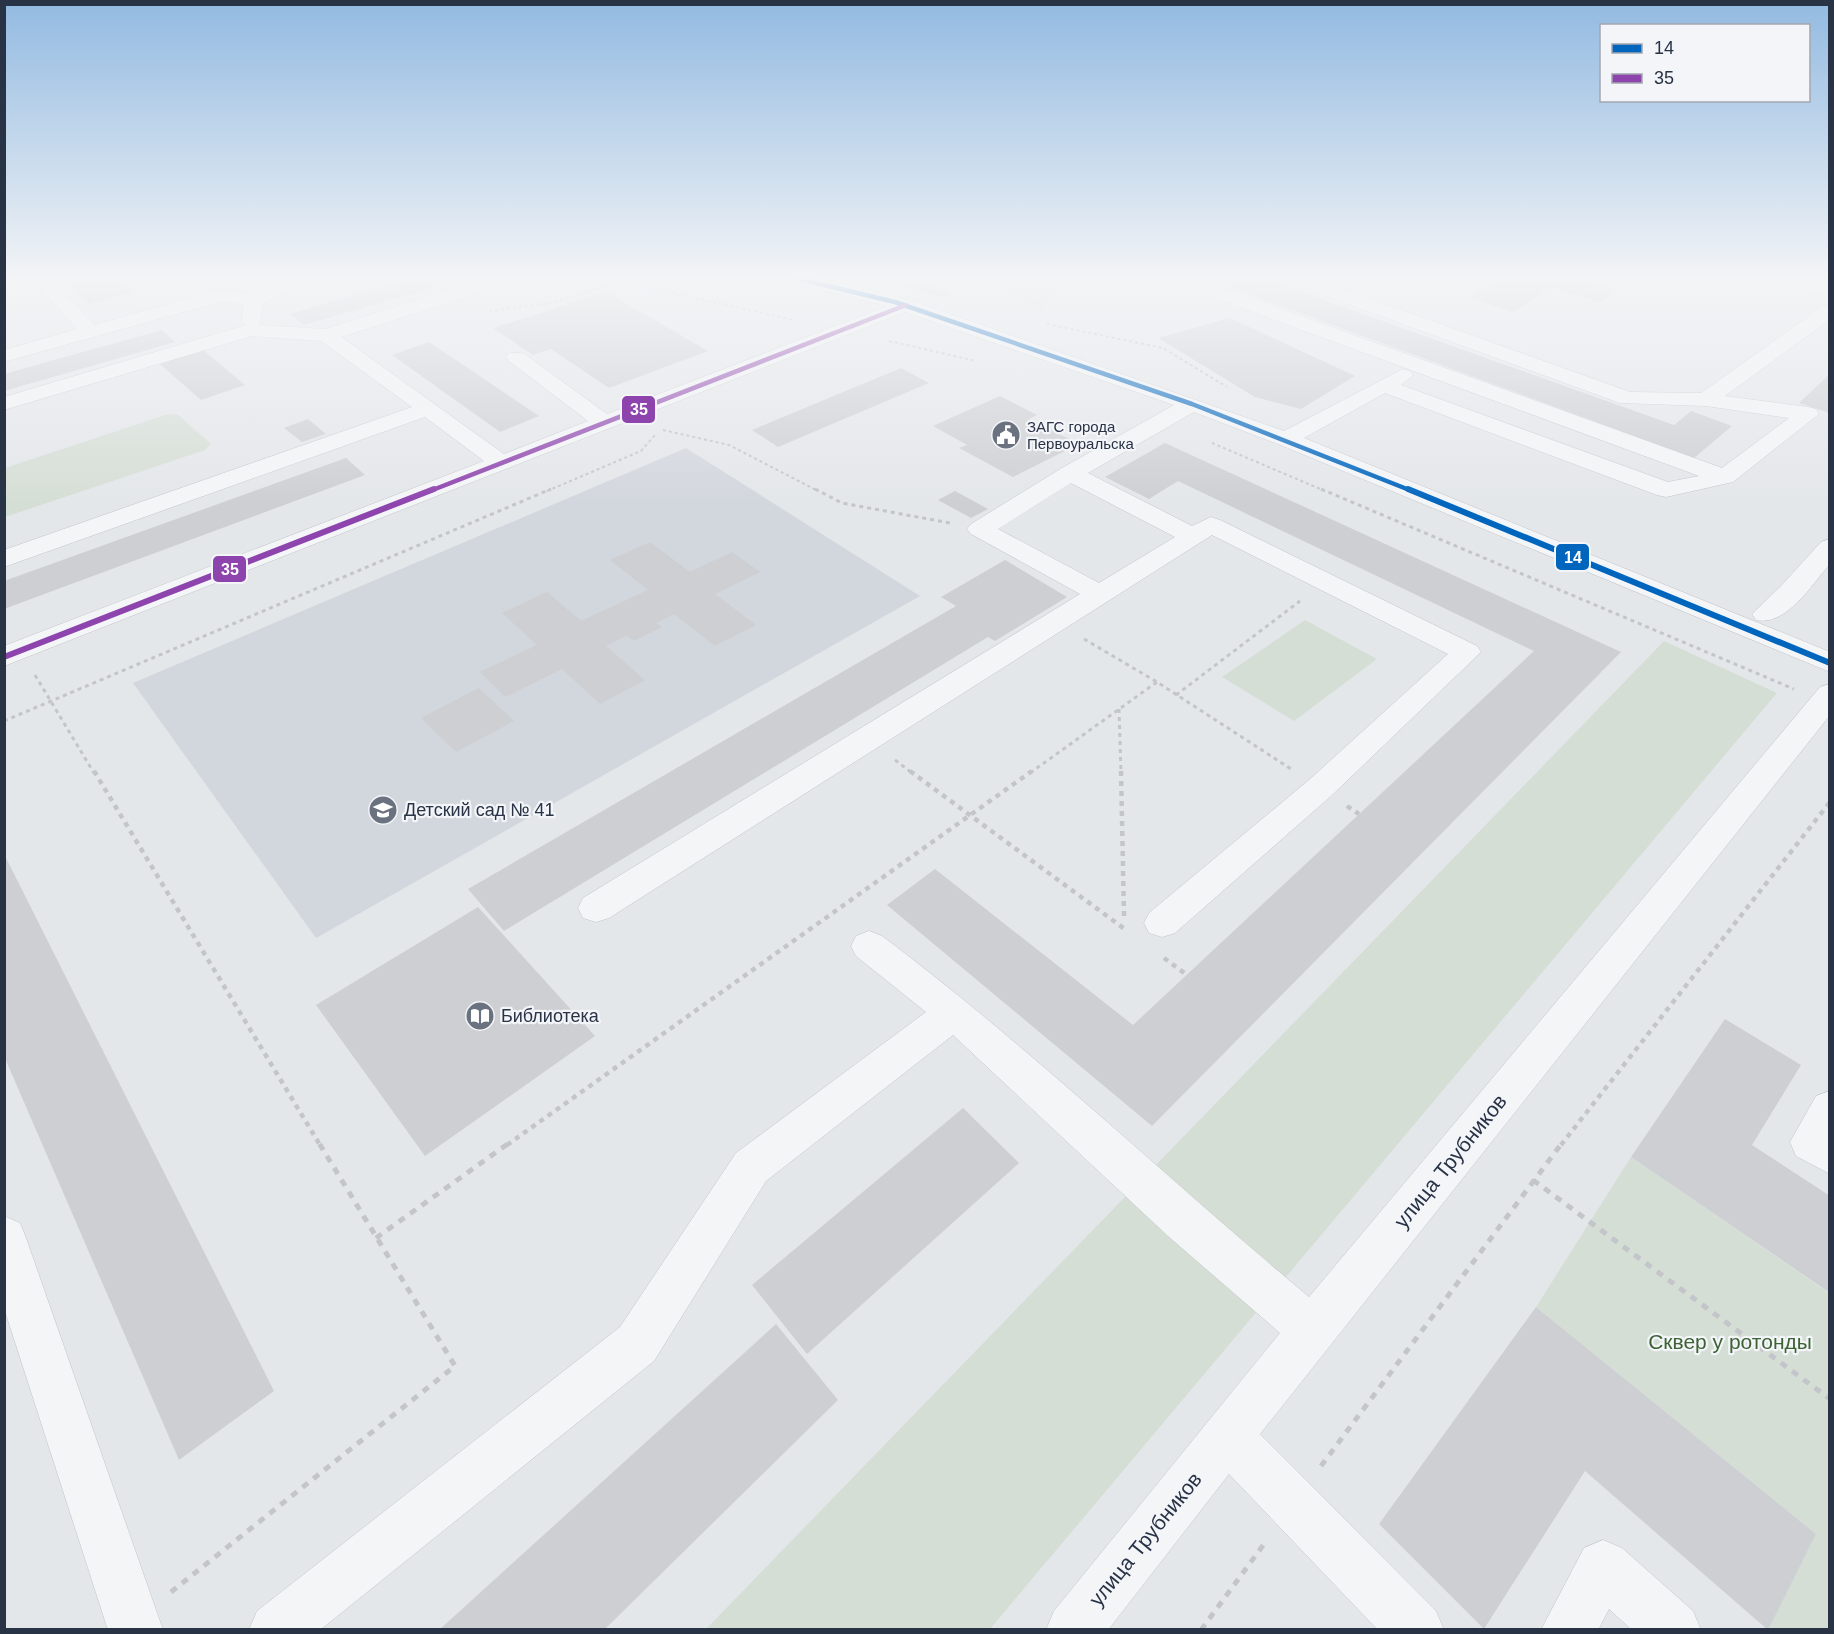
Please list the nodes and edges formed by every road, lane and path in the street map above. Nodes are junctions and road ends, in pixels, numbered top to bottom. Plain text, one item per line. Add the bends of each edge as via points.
1 (177, 352) edge
2 (350, 352) edge
3 (787, 352) edge
4 (938, 352) edge
5 (1043, 352) edge
6 (1384, 352) edge
7 (1501, 352) edge
8 (1771, 352) edge
9 (516, 357) dead end
10 (986, 363) dead end
11 (1419, 365) junction
12 (1385, 386) junction
13 (1706, 399) junction
14 (4, 404) edge
15 (1192, 404) junction
16 (428, 409) junction
17 (1161, 422) junction
18 (605, 423) junction
19 (1286, 439) junction
20 (502, 463) junction
21 (1070, 473) junction
22 (1725, 477) junction
23 (980, 529) junction
24 (1193, 536) junction
25 (1830, 547) edge
26 (4, 559) edge
27 (1325, 582) junction
28 (1098, 593) junction
29 (1766, 614) dead end
30 (1054, 621) junction
31 (13, 654) edge
32 (1157, 682) junction
33 (1828, 686) edge
34 (1176, 695) junction
35 (51, 703) junction
36 (1119, 709) junction
37 (4, 721) edge
38 (866, 739) junction
39 (1320, 788) junction
40 (1830, 802) edge
41 (1359, 814) dead end
42 (970, 815) junction
43 (596, 908) dead end
44 (1162, 923) dead end
45 (1125, 929) junction
46 (1133, 935) dead end
47 (869, 946) dead end
48 (1160, 955) dead end
49 (1187, 975) dead end
50 (954, 1012) junction
51 (1830, 1109) edge
52 (1830, 1154) edge
53 (1533, 1180) junction
54 (4, 1238) edge
55 (376, 1238) junction
56 (1312, 1330) junction
57 (1830, 1399) edge
58 (1227, 1436) junction
59 (1293, 1504) junction
60 (134, 1626) edge
61 (276, 1629) edge
62 (1073, 1629) edge
63 (1201, 1629) edge
64 (1417, 1629) edge
65 (1568, 1629) edge
66 (1674, 1629) edge

1 - 14 street
2 - 16 street
3 - 18 street
4 - 10 path
5 - 15 street
6 - 11 street
7 - 13 street via 1628,398
8 - 13 street
9 - 18 street
11 - 12 street
11 - 22 street
12 - 19 street
12 - 22 street via 1666,490
13 - 22 street via 1808,414
15 - 17 street
15 - 19 street
16 - 20 street
16 - 26 street
17 - 21 street
17 - 33 path
18 - 20 street
19 - 33 street
20 - 31 street
21 - 23 street
21 - 24 street
23 - 28 street
23 - 35 path via 842,503 729,445 660,429 641,451
24 - 27 street via 1211,525
24 - 28 street
25 - 29 street
27 - 34 path
27 - 39 street via 1467,652
28 - 30 street
30 - 32 path
30 - 38 street
31 - 35 path
32 - 34 path
32 - 36 path
33 - 56 street, улица Трубников
34 - 39 path
35 - 37 path
35 - 55 path
36 - 42 path
36 - 45 path
38 - 42 path
38 - 43 street
39 - 41 path
39 - 44 street
40 - 53 path
42 - 45 path
42 - 55 path
45 - 46 path
47 - 50 street
48 - 49 path
50 - 56 street via 1184,1221
50 - 61 street via 751,1167 637,1344
51 - 52 street via 1811,1142
53 - 57 path
53 - 59 path
54 - 60 street
55 - 60 path via 454,1366
56 - 58 street, улица Трубников
58 - 59 street
58 - 62 street, улица Трубников
59 - 63 path
59 - 64 street
65 - 66 street via 1603,1567

